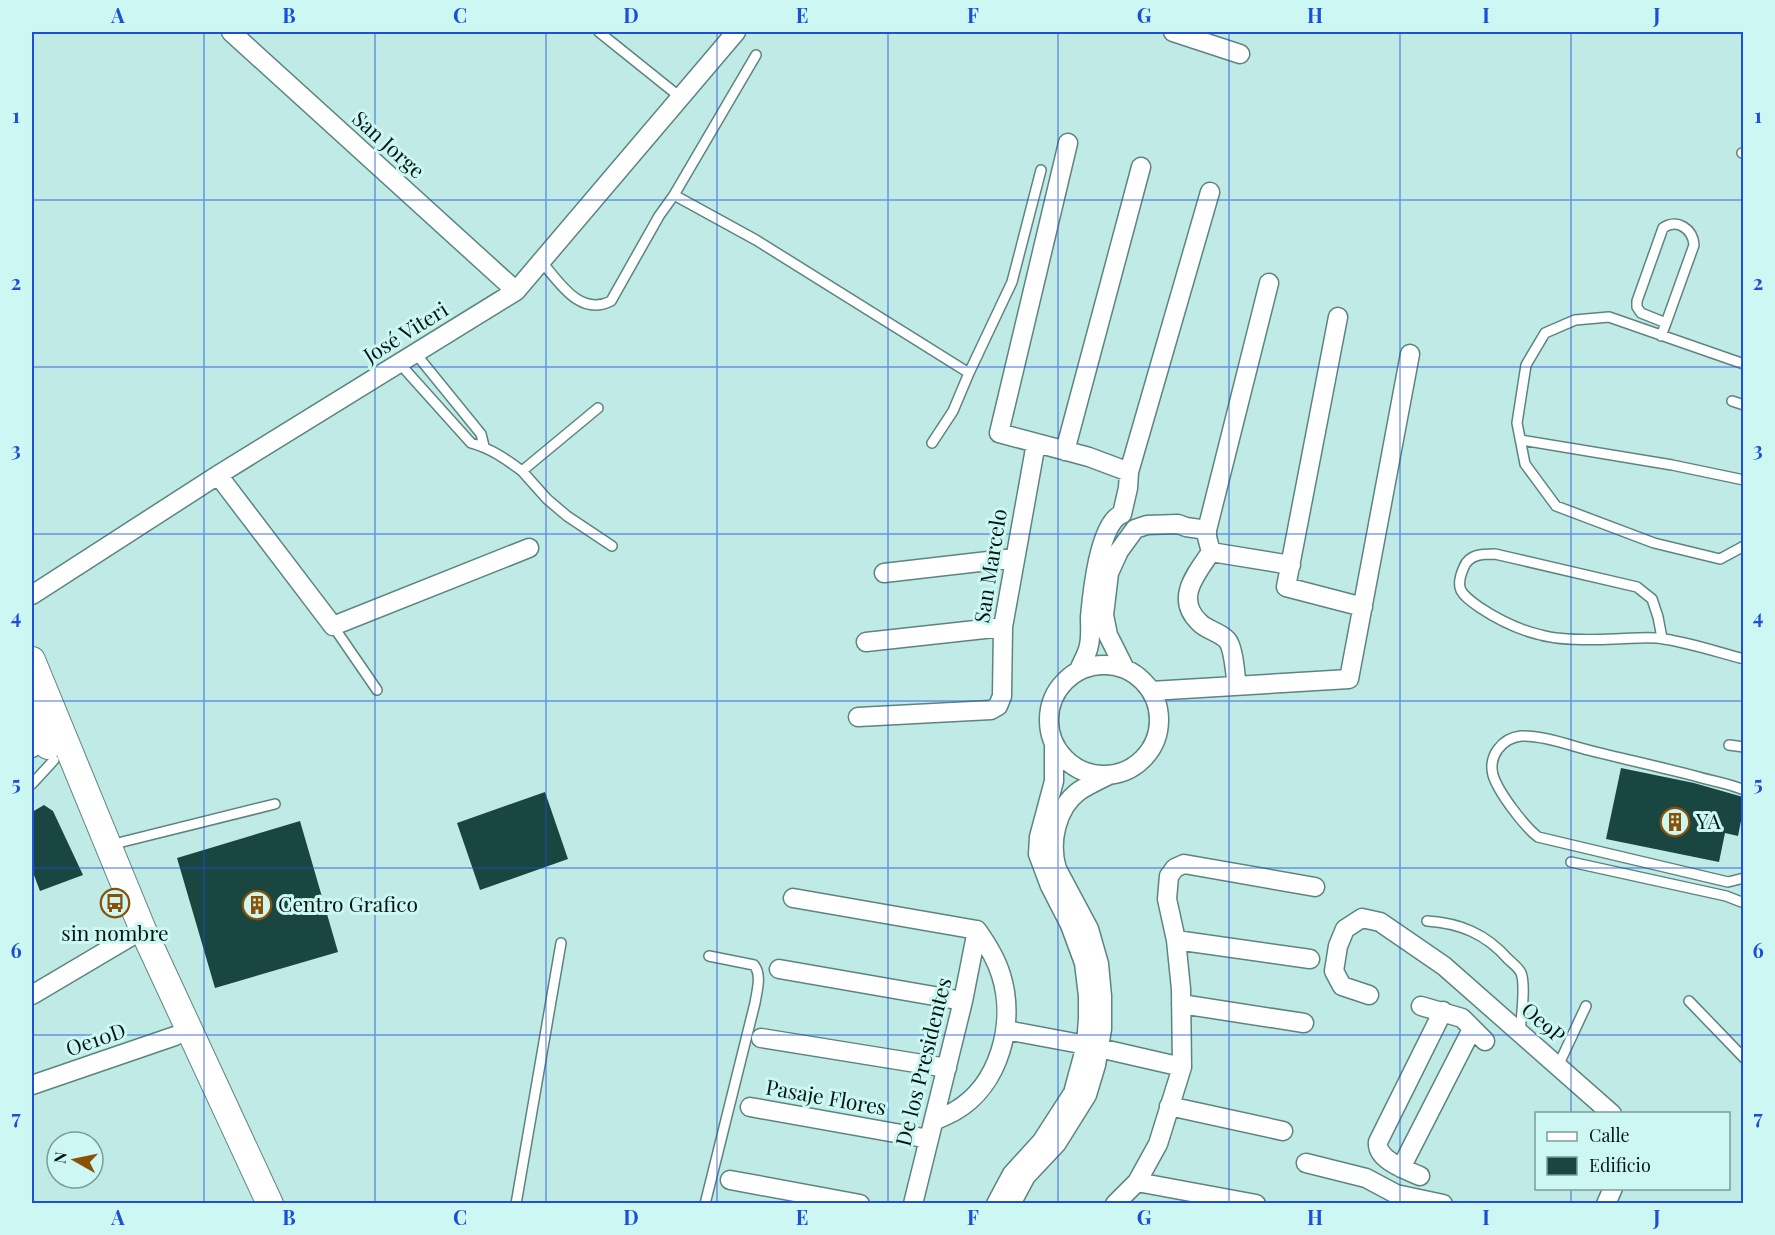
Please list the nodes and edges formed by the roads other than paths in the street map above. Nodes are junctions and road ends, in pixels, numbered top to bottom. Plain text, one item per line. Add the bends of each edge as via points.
1 (231, 32) edge
2 (599, 32) edge
3 (735, 32) edge
4 (1173, 32) edge
5 (1240, 54) dead end
6 (756, 55) dead end
7 (680, 97) junction
8 (1068, 143) dead end
9 (1141, 167) dead end
10 (1041, 170) dead end
11 (1210, 192) dead end
12 (674, 195) junction
13 (541, 261) junction
14 (1269, 283) dead end
15 (516, 291) junction
16 (1338, 317) dead end
17 (1666, 323) junction
18 (1661, 336) junction
19 (416, 354) junction
20 (1410, 354) dead end
21 (400, 364) junction
22 (1743, 364) edge
23 (969, 373) junction
24 (1732, 401) dead end
25 (1743, 405) edge
26 (598, 408) dead end
27 (1521, 440) junction
28 (932, 443) dead end
29 (1036, 443) junction
30 (484, 446) junction
31 (1065, 451) junction
32 (522, 471) junction
33 (1129, 472) junction
34 (218, 475) junction
35 (1743, 480) edge
36 (1122, 514) junction
37 (1135, 530) junction
38 (1207, 530) junction
39 (612, 546) dead end
40 (1743, 546) edge
41 (529, 548) dead end
42 (1211, 552) junction
43 (1014, 558) junction
44 (1291, 565) junction
45 (884, 573) dead end
46 (32, 595) edge
47 (1363, 606) junction
48 (333, 626) junction
49 (1002, 627) junction
50 (1662, 638) junction
51 (866, 642) dead end
52 (1743, 659) edge
53 (32, 660) edge
54 (1125, 669) junction
55 (1079, 670) junction
56 (1237, 686) junction
57 (377, 690) dead end
58 (1151, 691) junction
59 (32, 708) edge
60 (858, 717) dead end
61 (37, 741) edge
62 (1054, 744) junction
63 (1729, 745) dead end
64 (1743, 747) edge
65 (54, 760) junction
66 (1109, 775) junction
67 (32, 784) edge
68 (1743, 790) edge
69 (275, 804) dead end
70 (107, 846) junction
71 (1571, 862) dead end
72 (1743, 878) edge
73 (1315, 887) dead end
74 (793, 898) dead end
75 (1743, 903) edge
76 (1427, 921) dead end
77 (1077, 922) junction
78 (977, 930) junction
79 (130, 937) junction
80 (1176, 940) junction
81 (561, 944) dead end
82 (709, 956) dead end
83 (1310, 959) dead end
84 (778, 969) dead end
85 (32, 995) edge
86 (1370, 995) dead end
87 (1478, 997) junction
88 (963, 1001) junction
89 (1689, 1001) dead end
90 (1181, 1004) junction
91 (1421, 1006) dead end
92 (1586, 1006) dead end
93 (1443, 1011) junction
94 (1304, 1023) dead end
95 (1473, 1029) junction
96 (1006, 1030) junction
97 (1520, 1033) junction
98 (175, 1036) junction
99 (761, 1038) dead end
100 (1092, 1047) junction
101 (1743, 1058) edge
102 (1558, 1066) junction
103 (947, 1068) junction
104 (1182, 1068) junction
105 (32, 1085) edge
106 (1169, 1106) junction
107 (750, 1107) dead end
108 (1611, 1112) edge
109 (934, 1120) junction
110 (1283, 1131) dead end
111 (929, 1139) junction
112 (1047, 1145) junction
113 (1306, 1163) dead end
114 (1401, 1168) junction
115 (1420, 1176) dead end
116 (730, 1180) dead end
117 (1137, 1182) junction
118 (1381, 1195) edge
119 (252, 1203) edge
120 (270, 1203) edge
121 (516, 1203) edge
122 (705, 1203) edge
123 (860, 1203) edge
124 (913, 1203) edge
125 (996, 1203) edge
126 (1011, 1203) edge
127 (1114, 1203) edge
128 (1256, 1203) edge
129 (1443, 1203) edge

1 - 15 street, San Jorge
2 - 7 lane
3 - 7 street, José Viteri
4 - 5 street
6 - 12 lane
7 - 13 street, José Viteri
8 - 29 street via 999,433
9 - 31 street
10 - 23 lane via 1012,282
11 - 33 street
12 - 13 lane via 611,301 601,306 579,302
12 - 23 lane via 756,240
13 - 15 street, José Viteri
14 - 38 street
15 - 19 street, José Viteri
16 - 44 street
17 - 17 lane via 1641,313 1637,301 1663,228 1674,223 1690,231 1694,245
17 - 18 lane
18 - 22 lane
18 - 27 lane via 1609,317 1575,320 1545,333 1526,365 1517,423
19 - 21 street, José Viteri
19 - 30 lane via 481,434
20 - 47 street
21 - 30 lane via 471,443
21 - 34 street, José Viteri
23 - 28 lane via 953,411
24 - 25 lane
26 - 32 lane
27 - 35 lane
27 - 40 lane via 1526,464 1556,506 1654,543 1720,560
29 - 31 street
29 - 43 street, San Marcelo
30 - 32 lane
31 - 33 street
32 - 39 lane via 567,516
33 - 36 street
34 - 46 street, José Viteri
34 - 48 street
36 - 37 street via 1134,522
36 - 55 street via 1112,521 1095,571 1089,644
37 - 38 street via 1167,524
37 - 54 street via 1109,573 1104,615 1108,635
38 - 42 street
41 - 48 street
42 - 44 street
42 - 56 street via 1191,581 1189,608 1199,623 1227,640
43 - 45 street
43 - 49 street, San Marcelo
44 - 47 street via 1286,587
47 - 56 street via 1349,679
48 - 57 lane
49 - 51 street
49 - 60 street, San Marcelo via 1002,696 998,706 991,710
50 - 50 lane via 1591,640 1541,636 1506,623 1461,594 1462,570 1473,557 1495,554 1637,587 1652,599
50 - 52 lane
53 - 70 main road
54 - 55 street via 1095,665
54 - 58 street
55 - 62 street via 1065,680 1049,711
56 - 58 street
58 - 66 street via 1158,708 1153,745 1142,760
59 - 61 main road
61 - 65 main road
62 - 66 street via 1064,759 1084,772
62 - 77 street via 1054,781 1038,854 1050,886
63 - 64 lane
65 - 67 lane
65 - 79 main road
66 - 77 street via 1079,791 1065,806 1054,837 1054,860
68 - 72 lane via 1521,736 1501,745 1492,760 1495,782 1538,837 1728,882
69 - 70 lane
70 - 120 main road via 142,930
71 - 75 lane
73 - 80 street via 1184,864 1169,876 1167,899
74 - 78 street
76 - 97 lane via 1474,931 1500,950 1521,973
77 - 100 street
78 - 88 street, De los Presidentes
78 - 96 street via 1002,976
79 - 85 street
79 - 98 main road
80 - 83 street
80 - 90 street
81 - 121 lane
82 - 122 lane via 754,964 759,975
84 - 88 street
86 - 87 street, Oe9P via 1342,986 1334,972 1345,929 1362,918 1380,922 1444,966
87 - 95 street
87 - 97 street, Oe9P
88 - 103 street, De los Presidentes
89 - 101 lane
90 - 94 street
90 - 104 street
91 - 93 street
92 - 102 lane
93 - 95 street
93 - 114 street via 1377,1142 1380,1153
95 - 114 street
96 - 100 street
96 - 109 street via 988,1077 974,1095 956,1111
97 - 102 street, Oe9P
98 - 105 street, Oe10D
98 - 119 main road
99 - 103 street
100 - 104 street
100 - 112 street
102 - 108 street, Oe9P
103 - 109 street, De los Presidentes
104 - 106 street
106 - 110 street
106 - 117 street via 1158,1144
107 - 111 street, Pasaje Flores
109 - 111 street, De los Presidentes
111 - 124 street, De los Presidentes
112 - 125 street via 1012,1174
112 - 126 street
113 - 118 street via 1366,1178
114 - 115 street
116 - 123 street
117 - 127 street
117 - 128 street
118 - 129 street

